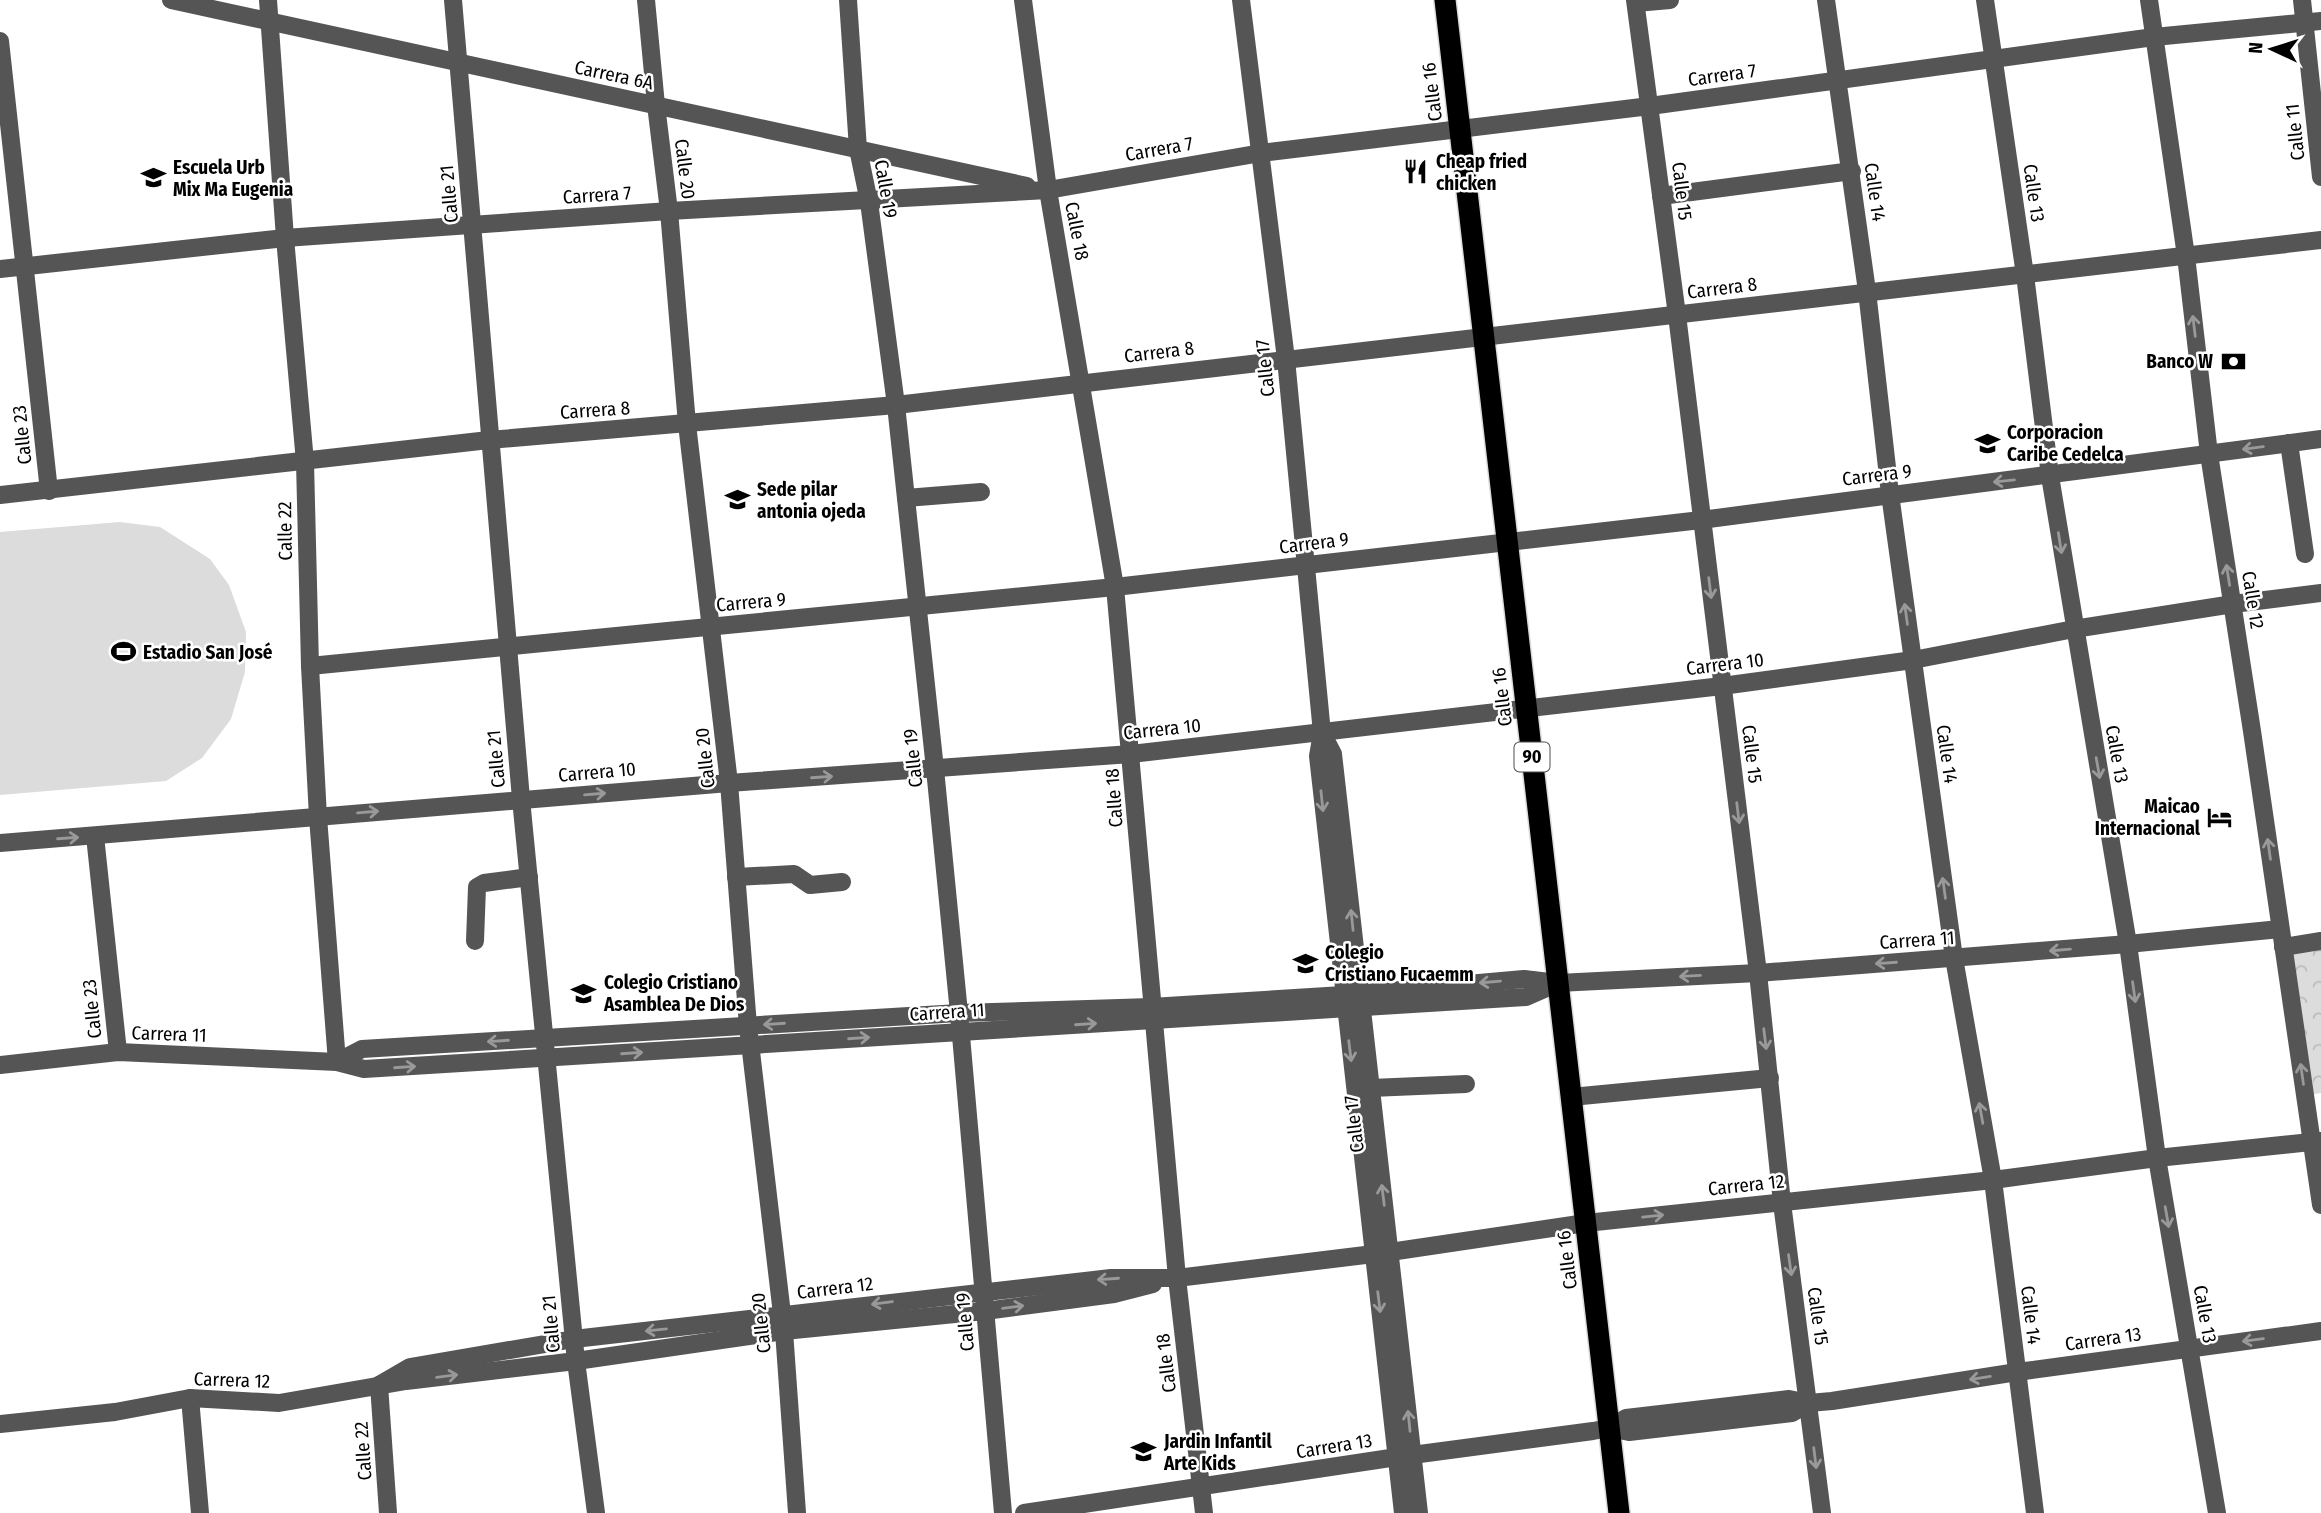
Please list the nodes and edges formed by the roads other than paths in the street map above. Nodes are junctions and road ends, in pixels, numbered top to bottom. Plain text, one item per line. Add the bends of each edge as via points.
1 (170, 0) edge
2 (268, 0) edge
3 (453, 0) edge
4 (646, 0) edge
5 (848, 0) edge
6 (1023, 0) edge
7 (1241, 0) edge
8 (1445, 0) edge
9 (1670, 0) edge
10 (1826, 0) edge
11 (1985, 0) edge
12 (2149, 0) edge
13 (2302, 0) edge
14 (1636, 2) edge
15 (270, 22) junction
16 (2313, 22) edge
17 (2154, 37) junction
18 (0, 41) edge
19 (1993, 59) junction
20 (459, 63) junction
21 (1838, 81) junction
22 (656, 105) junction
23 (1650, 106) junction
24 (1459, 129) junction
25 (858, 149) junction
26 (1261, 153) junction
27 (1852, 171) junction
28 (2321, 177) edge
29 (1048, 191) junction
30 (1661, 196) junction
31 (869, 202) junction
32 (669, 211) junction
33 (473, 225) junction
34 (285, 238) junction
35 (2321, 240) edge
36 (2186, 256) junction
37 (25, 267) junction
38 (0, 269) edge
39 (2025, 275) junction
40 (1867, 291) junction
41 (1677, 315) junction
42 (1483, 336) junction
43 (1286, 359) junction
44 (1082, 382) junction
45 (896, 405) junction
46 (687, 424) junction
47 (2321, 439) edge
48 (489, 440) junction
49 (2288, 443) junction
50 (2209, 454) junction
51 (305, 462) junction
52 (2050, 476) junction
53 (49, 491) junction
54 (981, 492) dead end
55 (1890, 494) junction
56 (0, 495) edge
57 (906, 498) junction
58 (1702, 520) junction
59 (1507, 542) junction
60 (2305, 554) dead end
61 (1304, 566) junction
62 (1115, 587) junction
63 (2321, 593) edge
64 (2233, 604) junction
65 (918, 608) junction
66 (712, 626) junction
67 (2074, 629) junction
68 (507, 647) junction
69 (1913, 660) junction
70 (310, 666) junction
71 (1722, 686) junction
72 (1526, 708) junction
73 (1322, 733) junction
74 (1131, 754) junction
75 (935, 769) junction
76 (729, 783) junction
77 (521, 799) junction
78 (318, 817) junction
79 (95, 836) junction
80 (0, 843) edge
81 (529, 877) junction
82 (736, 877) junction
83 (842, 882) dead end
84 (2280, 929) junction
85 (475, 941) dead end
86 (2321, 941) edge
87 (2127, 944) junction
88 (2283, 947) junction
89 (1954, 958) junction
90 (1758, 972) junction
91 (1558, 983) junction
92 (1352, 1000) junction
93 (959, 1013) junction
94 (1152, 1014) junction
95 (748, 1026) junction
96 (961, 1032) junction
97 (544, 1038) junction
98 (750, 1045) junction
99 (118, 1052) junction
100 (547, 1058) junction
101 (337, 1062) junction
102 (0, 1065) edge
103 (1770, 1077) junction
104 (1466, 1084) dead end
105 (1371, 1088) junction
106 (1571, 1097) junction
107 (2316, 1141) edge
108 (2157, 1158) junction
109 (1993, 1180) junction
110 (1782, 1203) junction
111 (2321, 1205) edge
112 (1586, 1223) junction
113 (1381, 1253) junction
114 (1177, 1278) junction
115 (983, 1291) junction
116 (985, 1311) junction
117 (783, 1323) junction
118 (2321, 1331) edge
119 (574, 1339) junction
120 (2190, 1348) junction
121 (576, 1361) junction
122 (2017, 1373) junction
123 (379, 1385) junction
124 (190, 1398) junction
125 (1809, 1403) junction
126 (0, 1424) edge
127 (1609, 1428) junction
128 (1405, 1457) junction
129 (1201, 1487) junction
130 (200, 1513) edge
131 (388, 1513) edge
132 (596, 1513) edge
133 (797, 1513) edge
134 (1003, 1513) edge
135 (1024, 1513) edge
136 (1204, 1513) edge
137 (1403, 1513) edge
138 (1419, 1513) edge
139 (1619, 1513) edge
140 (1822, 1513) edge
141 (2035, 1513) edge
142 (2217, 1513) edge

1 - 15 street, Carrera 6A
2 - 15 street, Calle 22
3 - 20 street, Calle 21
4 - 22 street, Calle 20
5 - 25 street, Calle 19
6 - 29 street, Calle 18
7 - 26 street, Calle 17
8 - 24 highway, Calle 16 / 90
9 - 14 street
10 - 21 street, Calle 14
11 - 19 street, Calle 13
12 - 17 street, Calle 12
13 - 16 street, Calle 11
14 - 23 street, Calle 15
15 - 20 street, Carrera 6A
15 - 34 street, Calle 22
16 - 17 street, Carrera 7
16 - 28 street, Calle 11
17 - 19 street, Carrera 7
17 - 36 street, Calle 12
18 - 37 street, Calle 23
19 - 21 street, Carrera 7
19 - 39 street, Calle 13
20 - 22 street, Carrera 6A
20 - 33 street, Calle 21
21 - 23 street, Carrera 7
21 - 27 street, Calle 14
22 - 25 street, Carrera 6A
22 - 32 street, Calle 20
23 - 24 street, Carrera 7
23 - 30 street, Calle 15
24 - 26 street, Carrera 7
24 - 42 highway, Calle 16 / 90
25 - 29 street, Carrera 6A
25 - 31 street, Calle 19
26 - 29 street, Carrera 7
26 - 43 street, Calle 17
27 - 30 street
27 - 40 street, Calle 14
29 - 31 street, Carrera 7
29 - 44 street, Calle 18
30 - 41 street, Calle 15
31 - 32 street, Carrera 7
31 - 45 street, Calle 19
32 - 33 street, Carrera 7
32 - 46 street, Calle 20
33 - 34 street, Carrera 7
33 - 48 street, Calle 21
34 - 37 street, Carrera 7
34 - 51 street, Calle 22
35 - 36 street, Carrera 8
36 - 39 street, Carrera 8
50 -> 36 street, Calle 12
37 - 38 street, Carrera 7
37 - 53 street, Calle 23
39 - 40 street, Carrera 8
39 - 52 street, Calle 13
40 - 41 street, Carrera 8
40 - 55 street, Calle 14
41 - 42 street, Carrera 8
41 - 58 street, Calle 15
42 - 43 street, Carrera 8
42 - 59 highway, Calle 16 / 90
43 - 44 street, Carrera 8
43 - 61 street, Calle 17
44 - 45 street, Carrera 8
44 - 62 street, Calle 18
45 - 46 street, Carrera 8
45 - 57 street, Calle 19
46 - 48 street, Carrera 8
46 - 66 street, Calle 20
47 - 49 street, Carrera 9
48 - 51 street, Carrera 8
48 - 68 street, Calle 21
49 -> 50 street, Carrera 9
49 - 60 street
50 - 52 street, Carrera 9
64 -> 50 street, Calle 12
51 - 53 street, Carrera 8
51 - 70 street, Calle 22
52 -> 55 street, Carrera 9
52 -> 67 street, Calle 13
53 - 56 street, Carrera 8
54 - 57 street
55 - 58 street, Carrera 9
69 -> 55 street, Calle 14
57 - 65 street, Calle 19
58 - 59 street, Carrera 9
58 -> 71 street, Calle 15
59 - 61 street, Carrera 9
59 - 72 highway, Calle 16 / 90
61 - 62 street, Carrera 9
61 - 73 street, Calle 17
62 - 65 street, Carrera 9
62 - 74 street, Calle 18
63 - 64 street, Carrera 10
64 - 67 street, Carrera 10
84 -> 64 street, Calle 12
65 - 66 street, Carrera 9
65 - 75 street, Calle 19
66 - 68 street, Carrera 9
66 - 76 street, Calle 20
67 - 69 street, Carrera 10
67 -> 87 street, Calle 13
68 - 70 street, Carrera 9
68 - 77 street, Calle 21
69 - 71 street, Carrera 10
89 -> 69 street, Calle 14
70 - 78 street, Calle 22
71 - 72 street, Carrera 10
71 -> 90 street, Calle 15
72 - 73 street, Carrera 10
72 - 91 highway, Calle 16 / 90
73 - 74 street, Carrera 10
73 - 92 street, Calle 17 via 1318,756
74 - 75 street, Carrera 10
74 - 94 street, Calle 18
76 -> 75 street, Carrera 10
75 - 93 street, Calle 19
77 -> 76 street, Carrera 10
76 - 82 street, Calle 20
78 -> 77 street, Carrera 10
77 - 81 street, Calle 21
78 - 79 street, Carrera 10
78 - 101 street, Calle 22
80 -> 79 street, Carrera 10
79 - 99 street, Calle 23
81 - 85 street via 477,887
81 - 97 street, Calle 21
82 - 83 street via 794,874 810,886
82 - 95 street, Calle 20
84 - 87 street, Carrera 11
84 - 88 street, Calle 12
86 - 88 street
87 -> 89 street, Carrera 11
87 -> 108 street, Calle 13
107 -> 88 street, Calle 12
89 -> 90 street, Carrera 11
109 -> 89 street, Calle 14
90 -> 91 street, Carrera 11
90 -> 103 street, Calle 15
91 - 92 street, Carrera 11 via 1524,979
91 - 106 highway, Calle 16 / 90
92 - 94 street, Carrera 11
92 - 105 street, Calle 17
92 -> 113 street, Calle 17
93 - 94 street, Carrera 11
93 -> 95 street, Carrera 11
93 - 96 street, Calle 19
96 -> 94 street, Carrera 11
94 - 114 street, Calle 18
95 - 97 street, Carrera 11
95 - 98 street, Calle 20
98 -> 96 street, Carrera 11
96 - 115 street, Calle 19
97 - 100 street, Calle 21
97 -> 101 street, Carrera 11 via 362,1049
100 -> 98 street, Carrera 11
98 - 117 street, Calle 20
99 - 101 street, Carrera 11
99 - 102 street, Carrera 11
101 -> 100 street, Carrera 11 via 364,1069
100 - 119 street, Calle 21
103 - 106 street
103 - 110 street, Calle 15
104 - 105 street
113 -> 105 street, Calle 17
106 - 112 highway, Calle 16 / 90
107 - 108 street, Carrera 12
107 - 111 street, Calle 12
108 - 109 street, Carrera 12
108 -> 120 street, Calle 13
109 - 110 street, Carrera 12
109 - 122 street, Calle 14
112 -> 110 street, Carrera 12
110 -> 125 street, Calle 15
112 - 113 street, Carrera 12
112 - 127 highway, Calle 16 / 90
113 - 114 street, Carrera 12
113 - 128 street, Calle 17
114 -> 115 street, Carrera 12 via 1111,1278
116 -> 114 street, Carrera 12 via 1114,1294
114 - 129 street, Calle 18
115 - 116 street, Calle 19
115 -> 117 street, Carrera 12
116 - 117 street, Carrera 12
116 - 134 street, Calle 19
117 -> 119 street, Carrera 12
117 - 121 street, Carrera 12
117 - 133 street, Calle 20
118 -> 120 street, Carrera 13
119 - 121 street, Calle 21
119 - 123 street, Carrera 12 via 410,1367
120 - 122 street, Carrera 13
120 - 142 street, Calle 13
123 -> 121 street, Carrera 12
121 - 132 street, Calle 21
122 -> 125 street, Carrera 13
122 - 141 street, Calle 14
123 - 124 street, Carrera 12 via 279,1403
123 - 131 street, Calle 22
124 - 126 street, Carrera 12 via 115,1412
124 - 130 street
125 - 127 street, Carrera 13 via 1792,1413 1629,1432
125 -> 140 street, Calle 15
127 - 128 street, Carrera 13
127 - 139 highway, Calle 16 / 90
128 - 129 street, Carrera 13
128 - 137 street, Calle 17
128 - 138 street, Calle 17
129 - 135 street, Carrera 13
129 - 136 street, Calle 18

